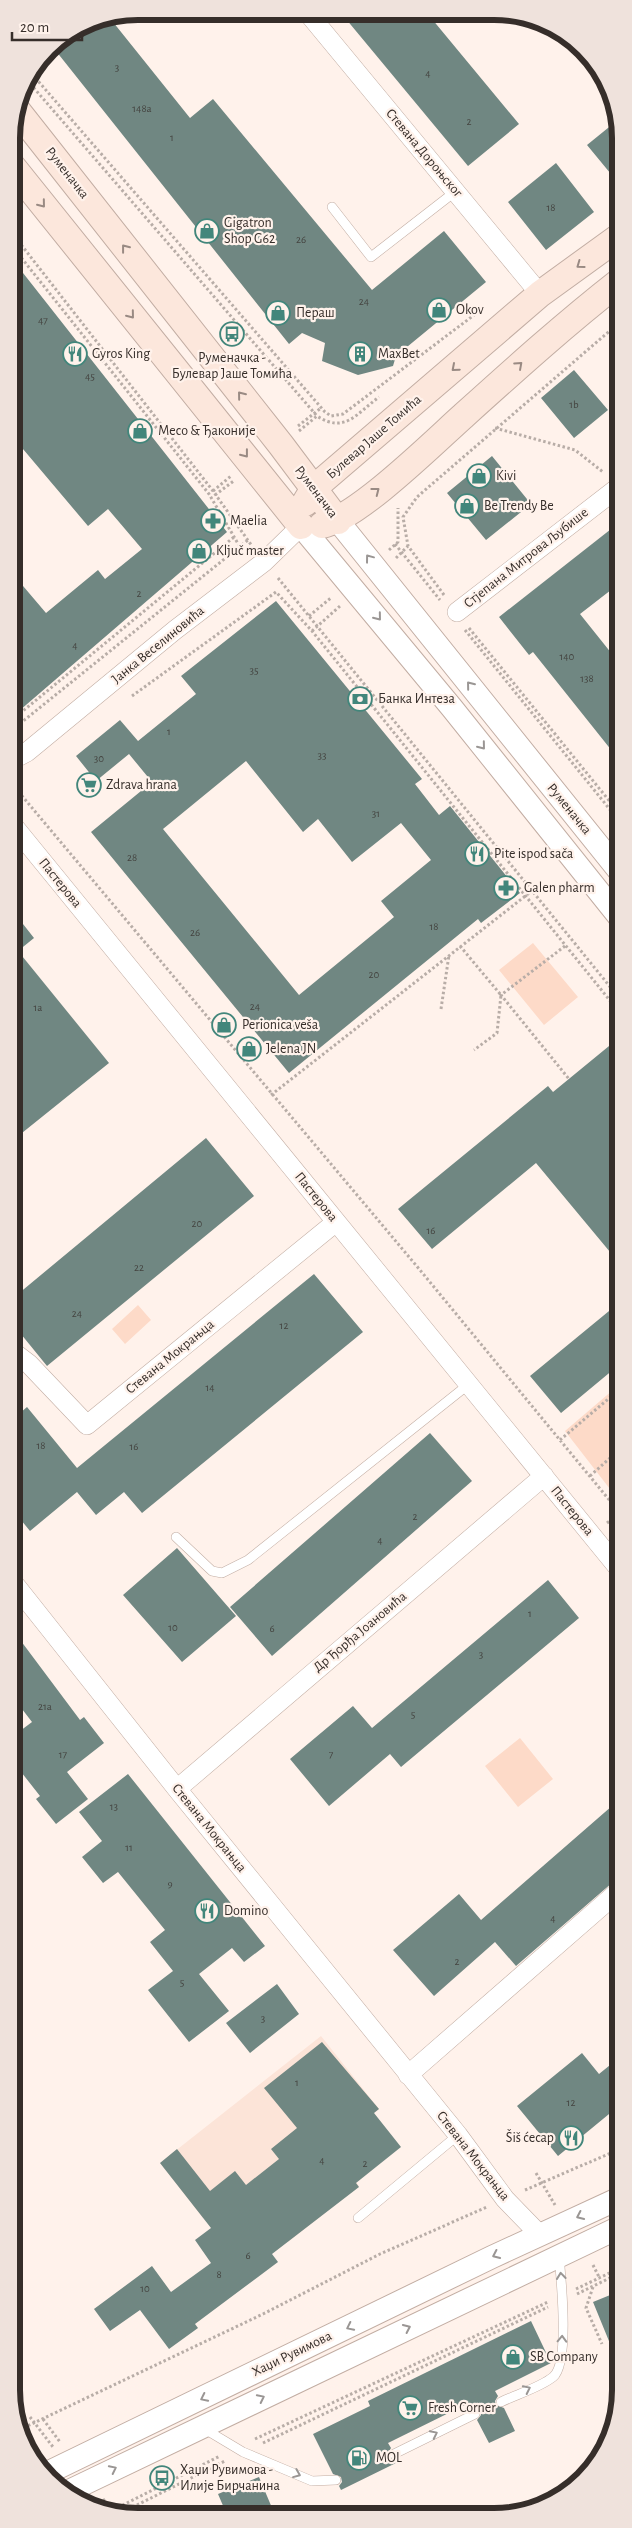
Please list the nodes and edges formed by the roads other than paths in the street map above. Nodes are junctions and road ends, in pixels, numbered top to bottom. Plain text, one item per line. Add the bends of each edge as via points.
1 (314, 20) edge
2 (22, 117) edge
3 (20, 176) edge
4 (456, 191) junction
5 (332, 207) dead end
6 (612, 242) edge
7 (612, 287) edge
8 (540, 294) junction
9 (314, 488) junction
10 (612, 492) edge
11 (338, 521) junction
12 (301, 526) junction
13 (455, 616) road end
14 (20, 756) edge
15 (20, 834) edge
16 (612, 862) edge
17 (612, 908) edge
18 (336, 1222) junction
19 (20, 1357) edge
20 (469, 1384) junction
21 (544, 1476) junction
22 (176, 1537) dead end
23 (612, 1560) edge
24 (20, 1591) edge
25 (177, 1789) junction
26 (612, 1897) edge
27 (408, 2075) junction
28 (458, 2135) junction
29 (612, 2202) edge
30 (358, 2218) dead end
31 (612, 2231) edge
32 (540, 2235) junction
33 (559, 2256) junction
34 (501, 2402) dead end
35 (475, 2414) dead end
36 (201, 2427) junction
37 (394, 2454) dead end
38 (52, 2470) edge
39 (336, 2480) dead end
40 (74, 2489) edge

1 - 4 street, Стевана Дороњског
9 -> 2 main road, Руменачка
3 -> 12 main road, Руменачка
4 - 5 lane via 371,257
4 - 8 street, Стевана Дороњског
6 -> 8 main road, Булевар Јаше Томића
11 -> 7 main road via 397,475 561,328
8 -> 9 main road, Булевар Јаше Томића
9 - 11 main road, Руменачка
9 - 12 main road, Булевар Јаше Томића via 306,500
10 - 13 street, Стјепана Митрова Љубише
11 - 12 main road
16 -> 11 street, Руменачка
12 - 14 street, Јанка Веселиновића via 264,562
12 -> 17 street, Руменачка
15 - 18 street, Пастерова
18 - 19 street, Стевана Мокрањца via 86,1425
18 - 20 street, Пастерова
20 - 21 street, Пастерова
20 - 22 lane via 248,1560 222,1573 212,1572
21 - 23 street, Пастерова
21 - 25 street, Др Ђорђа Јоановића
24 - 25 street, Стевана Мокрањца
25 - 27 street, Стевана Мокрањца
26 - 27 street
27 - 28 street, Стевана Мокрањца
28 - 30 lane
28 - 32 street, Стевана Мокрањца via 505,2199
29 -> 32 street, Хаџи Рувимова
31 - 33 street, Хаџи Рувимова
32 -> 38 street, Хаџи Рувимова
34 -> 33 lane via 553,2376 561,2358 563,2298
36 -> 33 street, Хаџи Рувимова
37 -> 35 lane
36 -> 39 lane via 240,2450 312,2481
40 -> 36 street, Хаџи Рувимова

